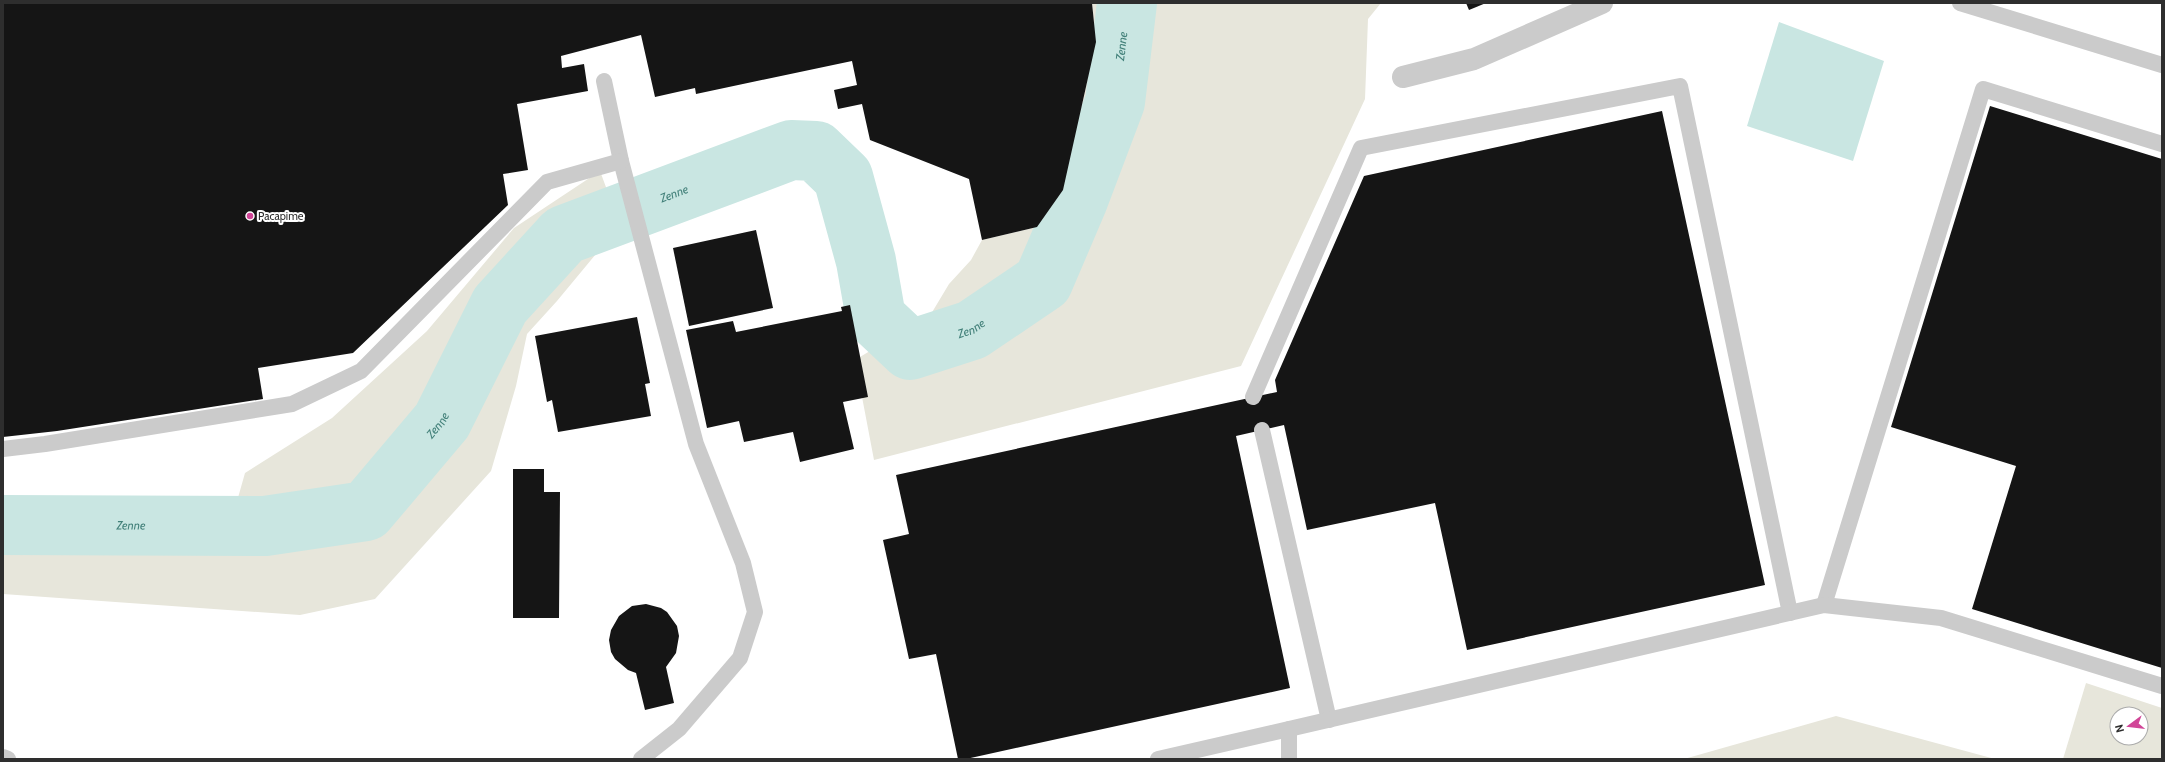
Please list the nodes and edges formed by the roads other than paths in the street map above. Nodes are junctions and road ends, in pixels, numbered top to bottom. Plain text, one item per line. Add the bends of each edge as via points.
1 (1602, 3) edge
2 (1960, 3) edge
3 (2162, 65) edge
4 (1403, 76) dead end
5 (604, 81) dead end
6 (2162, 144) edge
7 (621, 161) junction
8 (1253, 397) dead end
9 (1262, 430) dead end
10 (3, 449) edge
11 (1824, 605) junction
12 (1790, 613) junction
13 (2162, 686) edge
14 (1329, 720) junction
15 (1289, 729) junction
16 (3, 757) edge
17 (8, 759) edge
18 (641, 759) edge
19 (1158, 759) edge
20 (1289, 759) edge

1 - 4 street via 1474,59
2 - 3 lane
5 - 7 lane
6 - 11 lane via 1983,89
7 - 10 lane via 547,182 361,371 292,404
7 - 18 lane via 696,444 743,563 755,612 740,658 679,729
8 - 12 lane via 1361,148 1680,86
9 - 14 lane
11 - 12 lane
11 - 13 lane via 1941,618
12 - 14 lane
14 - 15 lane
15 - 19 lane
15 - 20 lane
16 - 17 lane

